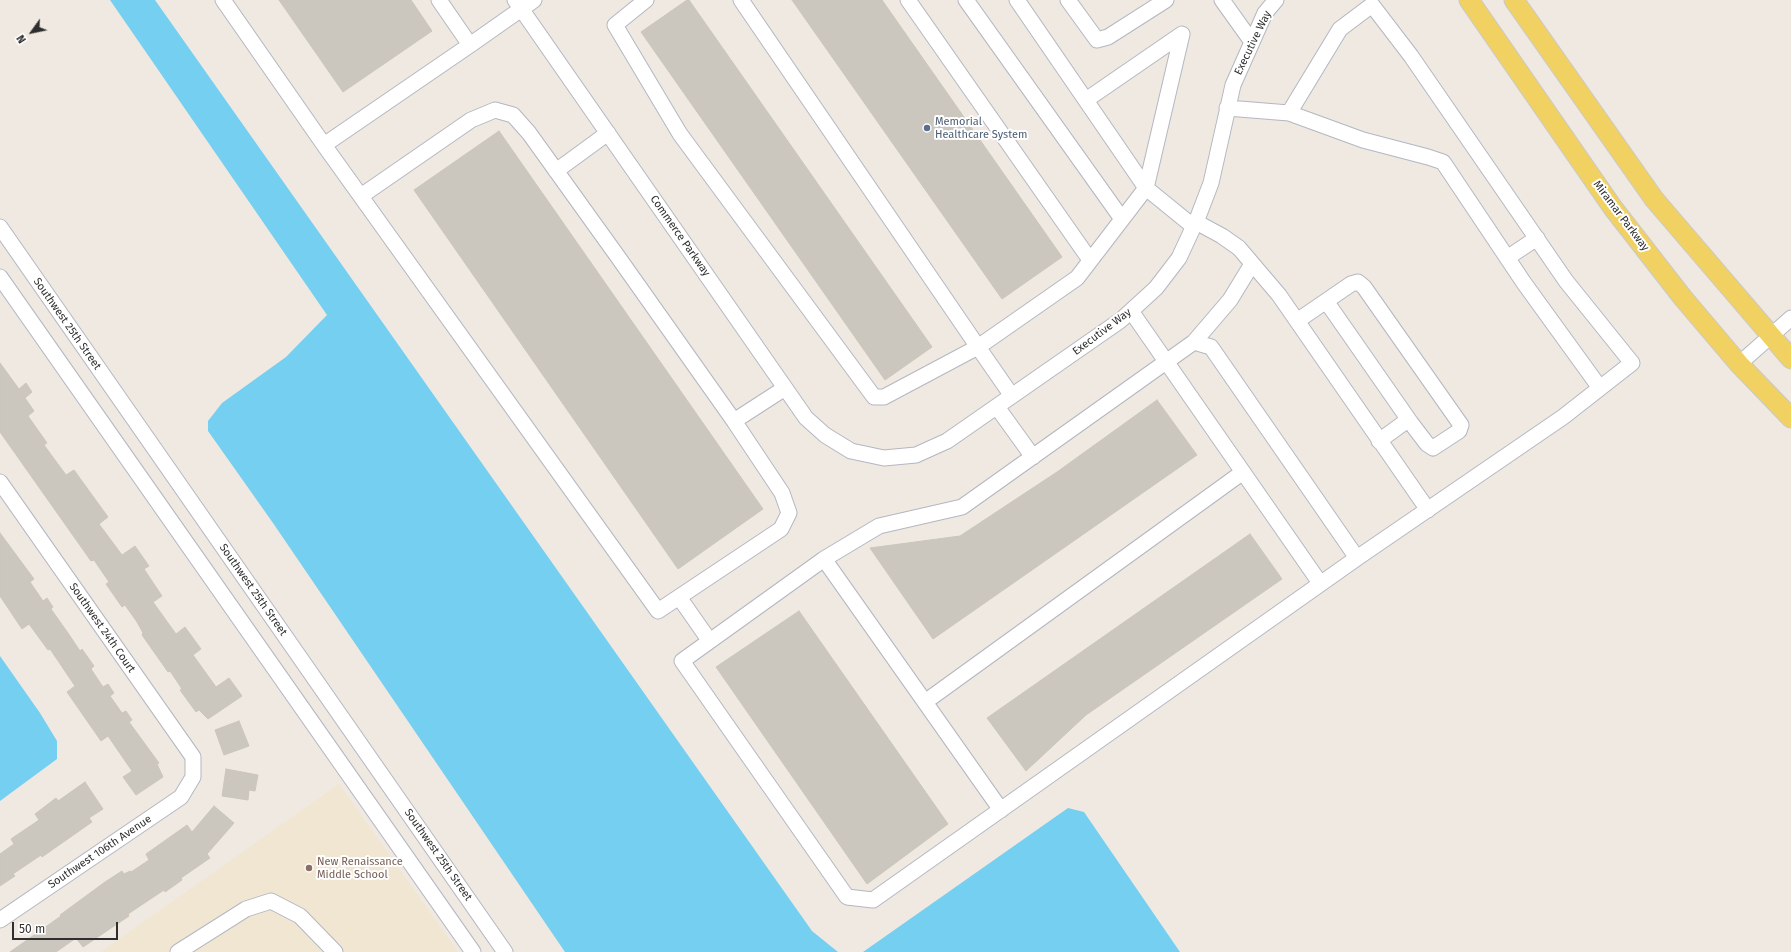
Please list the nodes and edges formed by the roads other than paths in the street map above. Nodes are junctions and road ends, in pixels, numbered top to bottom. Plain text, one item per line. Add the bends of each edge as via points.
1 (222, 0) edge
2 (439, 0) edge
3 (534, 0) edge
4 (646, 0) edge
5 (741, 0) edge
6 (908, 0) edge
7 (966, 0) edge
8 (1018, 0) edge
9 (1068, 0) edge
10 (1166, 0) edge
11 (1222, 0) edge
12 (1276, 0) edge
13 (1469, 0) edge
14 (1514, 0) edge
15 (518, 4) edge
16 (1252, 42) junction
17 (470, 45) junction
18 (1086, 100) junction
19 (1227, 108) junction
20 (1289, 113) junction
21 (608, 133) junction
22 (324, 145) junction
23 (556, 171) junction
24 (1146, 188) junction
25 (361, 196) junction
26 (1122, 219) junction
27 (1195, 225) junction
28 (0, 227) edge
29 (1537, 238) junction
30 (1507, 258) junction
31 (1090, 260) junction
32 (1252, 264) junction
33 (0, 277) edge
34 (1326, 301) junction
35 (1131, 311) junction
36 (1791, 318) edge
37 (1297, 321) junction
38 (1770, 336) junction
39 (1194, 342) junction
40 (978, 347) junction
41 (1791, 359) edge
42 (1166, 361) junction
43 (1739, 364) junction
44 (785, 388) junction
45 (1600, 388) junction
46 (1012, 396) junction
47 (997, 406) junction
48 (1791, 418) edge
49 (734, 421) junction
50 (1411, 423) junction
51 (1379, 440) junction
52 (851, 451) joint
53 (1033, 457) junction
54 (1243, 472) junction
55 (0, 482) edge
56 (1428, 510) junction
57 (1357, 558) junction
58 (824, 559) junction
59 (1320, 584) junction
60 (679, 597) junction
61 (709, 640) junction
62 (925, 702) junction
63 (193, 777) joint
64 (1001, 810) junction
65 (0, 920) edge
66 (178, 952) edge
67 (335, 952) edge
68 (473, 952) edge
69 (505, 952) edge

1 - 22 street
2 - 17 street
3 - 15 street
4 - 40 street via 615,25 680,134 874,397 884,397
5 - 40 street
6 - 31 street
7 - 26 street
8 - 18 street
9 - 10 street via 1097,40 1108,38
11 - 16 street
12 - 16 street, Executive Way via 1265,13
13 - 43 main road, Miramar Parkway via 1613,208 1683,298
14 - 38 main road via 1654,199
15 - 17 street
15 - 21 street, Commerce Parkway
16 - 19 street, Executive Way via 1232,85
17 - 22 street
18 - 24 street
18 - 24 street via 1182,34
19 - 20 street
19 - 27 street, Executive Way via 1211,183
20 - 29 street via 1340,29 1372,5 1415,62
20 - 30 street via 1363,140 1443,162
21 - 23 street
21 - 44 street, Commerce Parkway
22 - 25 street
23 - 25 street via 513,115 495,110 471,120
23 - 49 street
24 - 26 street
24 - 27 street
25 - 60 street via 658,611
26 - 31 street
27 - 32 street via 1222,236 1239,248
27 - 35 street, Executive Way via 1179,258 1156,288
28 - 69 street, Southwest 25th Street
29 - 30 street
29 - 45 street via 1566,281 1632,363
30 - 45 street
31 - 40 street via 1077,278
32 - 37 street
32 - 39 street via 1230,300
33 - 68 street
34 - 37 street
34 - 50 street
34 - 50 street via 1351,284 1358,282 1364,287 1461,425 1459,431 1433,448 1426,444
35 - 42 street
35 - 46 street, Executive Way
36 - 38 street
37 - 51 street
38 - 41 main road
38 - 43 street
39 - 42 street
39 - 57 street via 1211,347
40 - 46 street
42 - 53 street
42 - 54 street
43 - 48 main road, Miramar Parkway
44 - 49 street
44 - 52 street, Commerce Parkway via 806,418 824,435
45 - 56 street via 1563,417
46 - 47 street, Executive Way
47 - 52 street, Executive Way via 947,441 916,454 884,458
47 - 53 street
49 - 60 street via 782,493 789,513 780,529
50 - 51 street via 1405,422
51 - 56 street
53 - 58 street via 962,508 879,526
54 - 59 street
54 - 62 street
55 - 63 street, Southwest 24th Court via 193,757
56 - 57 street
57 - 59 street
58 - 61 street
58 - 62 street
59 - 64 street
60 - 61 street
61 - 64 street via 682,661 847,897 873,900
62 - 64 street
63 - 65 street, Southwest 106th Avenue via 181,797
66 - 67 street via 246,909 271,901 300,916

